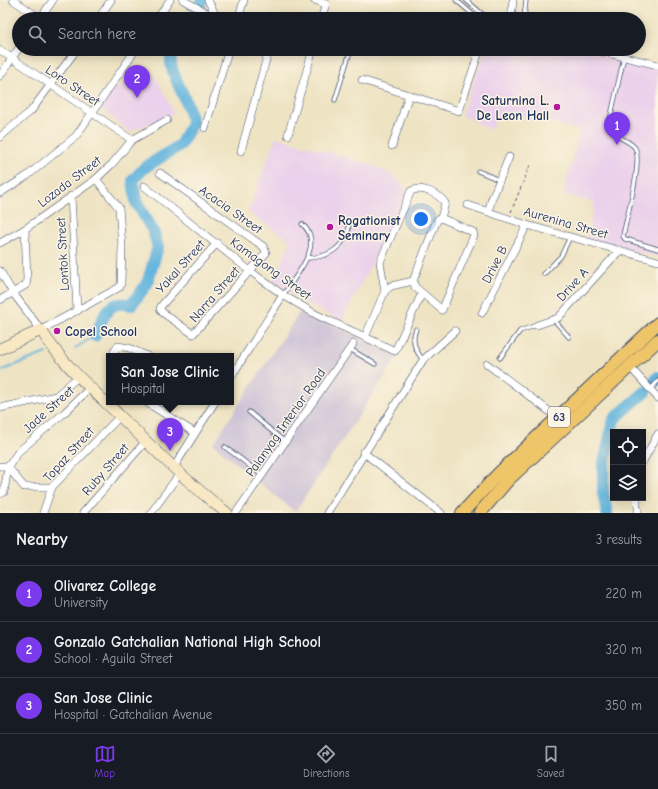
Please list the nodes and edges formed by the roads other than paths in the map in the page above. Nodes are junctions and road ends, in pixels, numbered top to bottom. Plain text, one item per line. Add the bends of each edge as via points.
1 (13, 0) edge
2 (53, 0) edge
3 (111, 0) edge
4 (170, 0) edge
5 (183, 0) edge
6 (208, 0) edge
7 (244, 0) edge
8 (316, 0) edge
9 (456, 0) edge
10 (466, 0) edge
11 (513, 0) edge
12 (526, 0) edge
13 (30, 12) edge
14 (45, 12) edge
15 (103, 12) edge
16 (162, 12) edge
17 (202, 12) edge
18 (214, 12) edge
19 (240, 12) edge
20 (323, 12) edge
21 (470, 12) edge
22 (480, 12) edge
23 (512, 12) edge
24 (525, 12) edge
25 (0, 50) edge
26 (72, 56) edge
27 (131, 56) edge
28 (227, 56) edge
29 (267, 56) edge
30 (311, 56) edge
31 (349, 56) edge
32 (478, 56) edge
33 (624, 56) joint
34 (12, 58) junction
35 (658, 65) edge
36 (0, 76) edge
37 (362, 80) dead end
38 (51, 85) junction
39 (410, 95) junction
40 (335, 100) dead end
41 (92, 113) junction
42 (167, 120) dead end
43 (205, 128) dead end
44 (288, 135) dead end
45 (0, 137) edge
46 (132, 140) junction
47 (392, 146) dead end
48 (241, 151) dead end
49 (509, 157) dead end
50 (478, 171) dead end
51 (160, 173) dead end
52 (96, 179) junction
53 (499, 180) junction
54 (144, 186) dead end
55 (0, 193) edge
56 (71, 196) junction
57 (468, 205) dead end
58 (489, 211) junction
59 (440, 218) junction
60 (302, 224) dead end
61 (348, 224) dead end
62 (527, 225) junction
63 (25, 229) junction
64 (570, 237) junction
65 (0, 243) edge
66 (217, 243) junction
67 (658, 249) edge
68 (620, 250) junction
69 (308, 258) junction
70 (658, 261) edge
71 (0, 271) edge
72 (250, 271) junction
73 (544, 274) dead end
74 (413, 281) junction
75 (385, 291) junction
76 (13, 293) junction
77 (422, 293) junction
78 (283, 295) junction
79 (0, 300) edge
80 (161, 306) joint
81 (77, 311) junction
82 (482, 313) dead end
83 (554, 320) junction
84 (658, 323) edge
85 (537, 325) joint
86 (416, 329) dead end
87 (41, 330) junction
88 (455, 331) dead end
89 (365, 337) junction
90 (569, 337) dead end
91 (658, 340) edge
92 (351, 347) joint
93 (0, 349) edge
94 (114, 353) edge
95 (140, 353) edge
96 (500, 358) dead end
97 (423, 360) junction
98 (375, 364) dead end
99 (487, 364) dead end
100 (630, 367) junction
101 (234, 372) edge
102 (78, 376) junction
103 (658, 381) edge
104 (90, 388) junction
105 (651, 388) junction
106 (658, 398) edge
107 (106, 403) edge
108 (108, 405) edge
109 (151, 405) edge
110 (213, 405) edge
111 (0, 408) edge
112 (249, 412) dead end
113 (120, 416) junction
114 (558, 418) junction
115 (195, 433) junction
116 (658, 434) edge
117 (146, 441) junction
118 (286, 442) junction
119 (225, 447) dead end
120 (363, 452) junction
121 (646, 456) edge
122 (0, 466) edge
123 (8, 467) junction
124 (177, 470) junction
125 (262, 475) junction
126 (487, 486) junction
127 (52, 487) junction
128 (0, 494) edge
129 (496, 494) junction
130 (43, 513) edge
131 (82, 513) edge
132 (151, 513) edge
133 (227, 513) edge
134 (236, 513) edge
135 (327, 513) edge
136 (441, 513) edge
137 (462, 513) edge
138 (480, 513) edge

1 - 13 street
2 - 14 street
3 - 15 street
4 - 16 street
5 - 17 street
6 - 18 street
7 - 19 street
8 - 20 street via 326,4
9 - 21 lane
10 - 22 lane
11 - 23 street
12 - 24 lane
25 - 34 street, Loro Street
26 - 38 street
27 - 41 street
28 - 43 street
29 - 48 street
30 - 44 street
31 - 40 lane
32 - 39 street via 459,111
33 - 35 street
33 - 67 lane via 609,124 619,138 633,146 638,157 622,236
34 - 36 street
34 - 38 street, Loro Street
37 - 39 street
38 - 41 street, Loro Street
38 - 45 street via 31,111
39 - 47 street
41 - 46 street, Loro Street
41 - 55 street via 76,136 27,176
42 - 46 street, Lozada Street
46 - 52 street, Lozada Street
49 - 53 street
50 - 53 lane
51 - 72 street, Acacia Street via 264,247 266,253
52 - 56 street, Lozada Street
52 - 81 street via 119,208 122,283 117,290
53 - 58 street
54 - 66 street, Kamagong Street
56 - 63 street, Lozada Street
56 - 81 street, Lontok Street
57 - 58 street, Aurenina Street
58 - 62 street, Aurenina Street
59 - 74 street
59 - 75 street via 445,203 442,198 417,188 411,191 380,262
59 - 77 street via 473,232 474,235 442,310
60 - 69 lane via 310,236
61 - 69 lane via 349,229 340,246 321,257
62 - 64 street, Aurenina Street
62 - 82 street, Drive B
63 - 65 street, Lozada Street
63 - 76 street via 27,279 22,288
64 - 68 street, Aurenina Street
64 - 73 lane via 560,256
66 - 72 street, Kamagong Street
66 - 80 street, Yakal Street
68 - 70 street, Aurenina Street
68 - 83 street, Drive A
69 - 78 lane
71 - 76 street
72 - 78 street, Kamagong Street
72 - 80 street, Narra Street via 195,334 163,313
74 - 75 street via 391,286
74 - 77 street
75 - 89 street
76 - 79 street
76 - 87 street
77 - 89 street, Kamagong Street via 395,351
78 - 89 street, Kamagong Street via 317,315
78 - 101 street
81 - 87 street
83 - 85 street, Drive A
83 - 90 lane
84 - 114 main road, 63
85 - 96 lane via 520,331
86 - 97 lane via 413,339
87 - 93 street
87 - 102 street
88 - 97 street
91 - 100 main road, 63
92 - 98 lane
92 - 118 street, Palanyag Interior Road
94 - 95 street via 118,346
97 - 120 street
99 - 114 street
100 - 105 street
100 - 129 main road, 63
102 - 104 street
102 - 111 street via 56,396
103 - 105 lane
104 - 107 street
104 - 123 street, Jade Street via 18,452
105 - 106 street
108 - 113 street
109 - 115 street
110 - 115 street
112 - 118 lane
113 - 117 street
113 - 127 street, Topaz Street
114 - 126 main road, 63
115 - 124 street
116 - 121 street
117 - 124 street
117 - 131 street, Ruby Street
118 - 125 street, Palanyag Interior Road
119 - 125 lane
120 - 135 street
120 - 136 street
122 - 123 street
123 - 127 street via 24,487
123 - 128 street via 4,492
124 - 132 street
124 - 133 street
125 - 134 street, Palanyag Interior Road
126 - 129 main road
126 - 137 main road, 63
127 - 130 street, Topaz Street
129 - 138 main road, 63

